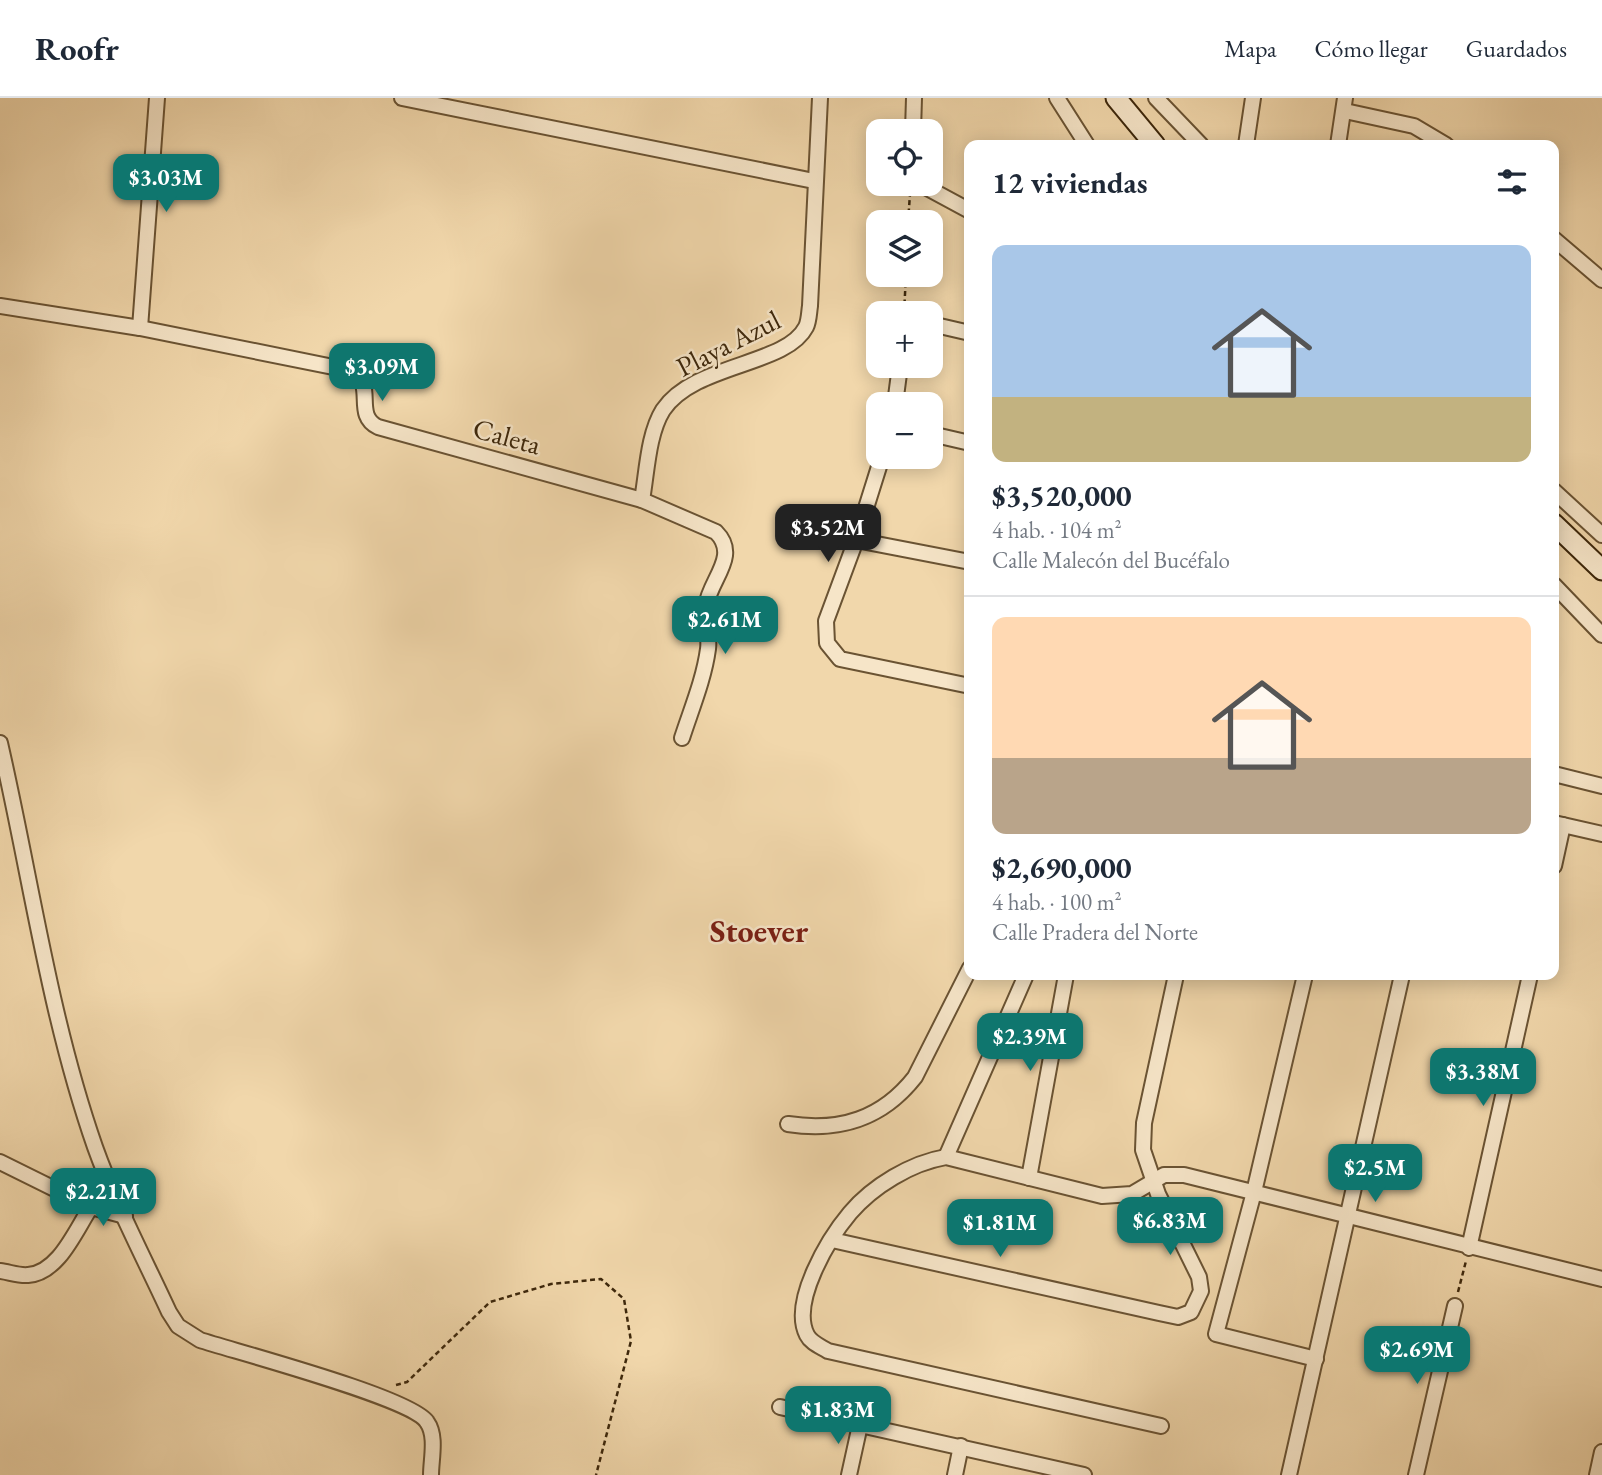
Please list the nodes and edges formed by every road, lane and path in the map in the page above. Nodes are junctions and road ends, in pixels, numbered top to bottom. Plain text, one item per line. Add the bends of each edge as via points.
1 (158, 98) edge
2 (402, 98) edge
3 (820, 98) edge
4 (914, 98) edge
5 (1056, 98) edge
6 (1116, 98) edge
7 (1156, 98) edge
8 (1253, 98) edge
9 (1345, 105) edge
10 (913, 119) edge
11 (1084, 140) edge
12 (1151, 140) edge
13 (1196, 140) edge
14 (1247, 140) edge
15 (1339, 140) edge
16 (1437, 140) edge
17 (814, 181) junction
18 (942, 196) edge
19 (964, 208) edge
20 (1559, 243) edge
21 (1602, 280) edge
22 (0, 306) edge
23 (943, 327) edge
24 (141, 328) junction
25 (964, 332) edge
26 (943, 437) edge
27 (964, 442) edge
28 (878, 469) edge
29 (1559, 496) edge
30 (642, 500) junction
31 (1559, 529) edge
32 (1602, 535) edge
33 (856, 540) junction
34 (964, 561) edge
35 (1602, 569) edge
36 (1559, 590) edge
37 (1602, 635) edge
38 (964, 685) edge
39 (682, 738) dead end
40 (0, 743) edge
41 (1559, 775) edge
42 (1602, 786) edge
43 (1559, 824) edge
44 (1602, 834) edge
45 (964, 980) edge
46 (1024, 980) edge
47 (1065, 980) edge
48 (1175, 980) edge
49 (1304, 980) edge
50 (1401, 980) edge
51 (1529, 980) edge
52 (789, 1124) dead end
53 (946, 1157) junction
54 (0, 1162) edge
55 (1029, 1178) junction
56 (1156, 1188) junction
57 (1254, 1192) junction
58 (91, 1207) junction
59 (1349, 1215) junction
60 (125, 1216) junction
61 (832, 1240) junction
62 (1469, 1248) junction
63 (0, 1271) edge
64 (1602, 1279) edge
65 (1454, 1306) joint
66 (1316, 1359) junction
67 (396, 1385) dead end
68 (780, 1407) dead end
69 (860, 1425) junction
70 (1161, 1426) dead end
71 (961, 1446) junction
72 (1602, 1452) edge
73 (1066, 1473) edge
74 (430, 1475) edge
75 (596, 1475) edge
76 (849, 1475) edge
77 (955, 1475) edge
78 (1084, 1475) edge
79 (1289, 1475) edge
80 (1416, 1475) edge
81 (1597, 1475) edge

1 - 24 street
2 - 17 street
3 - 17 street, Playa Azul
4 - 10 street
5 - 11 street
6 - 12 main road
7 - 13 street
8 - 14 street
9 - 15 street
9 - 16 street via 1414,127
17 - 30 street, Playa Azul via 806,327 779,350 700,379 663,411 653,436
18 - 19 street
20 - 21 street
22 - 24 street, Caleta
23 - 25 street
24 - 30 street, Caleta via 354,371 365,385 364,415 369,423
26 - 27 street
28 - 33 street
29 - 32 street
30 - 39 street, Caleta via 716,532 727,549 708,597 709,646
31 - 35 main road
33 - 34 street
33 - 38 street via 825,621 827,643 840,659
36 - 37 street
40 - 60 street via 61,1029 95,1147
41 - 42 street
43 - 44 street
45 - 52 street via 915,1077 898,1095 874,1112 837,1126
46 - 53 street
47 - 55 street
48 - 56 street via 1144,1123 1143,1150
49 - 57 street
50 - 59 street
51 - 62 street
53 - 55 street
53 - 61 street via 926,1160 872,1193 850,1213
54 - 58 street
55 - 56 street via 1102,1196
56 - 57 street via 1164,1175 1184,1175
56 - 61 street via 1201,1284 1191,1312 1178,1317
57 - 59 street
57 - 66 street via 1216,1334
58 - 60 street
58 - 63 street via 48,1268 28,1275
59 - 62 street
59 - 66 street
60 - 74 street via 178,1326 201,1340 414,1410 428,1423
61 - 70 street via 819,1261 802,1315 812,1342 828,1351
62 - 64 street
62 - 65 path
65 - 80 street
66 - 79 street
67 - 75 path via 407,1382 490,1302 551,1284 601,1279 624,1299 631,1341
68 - 69 street
69 - 71 street
69 - 76 street
71 - 73 street
71 - 77 street
72 - 81 street
73 - 78 street

